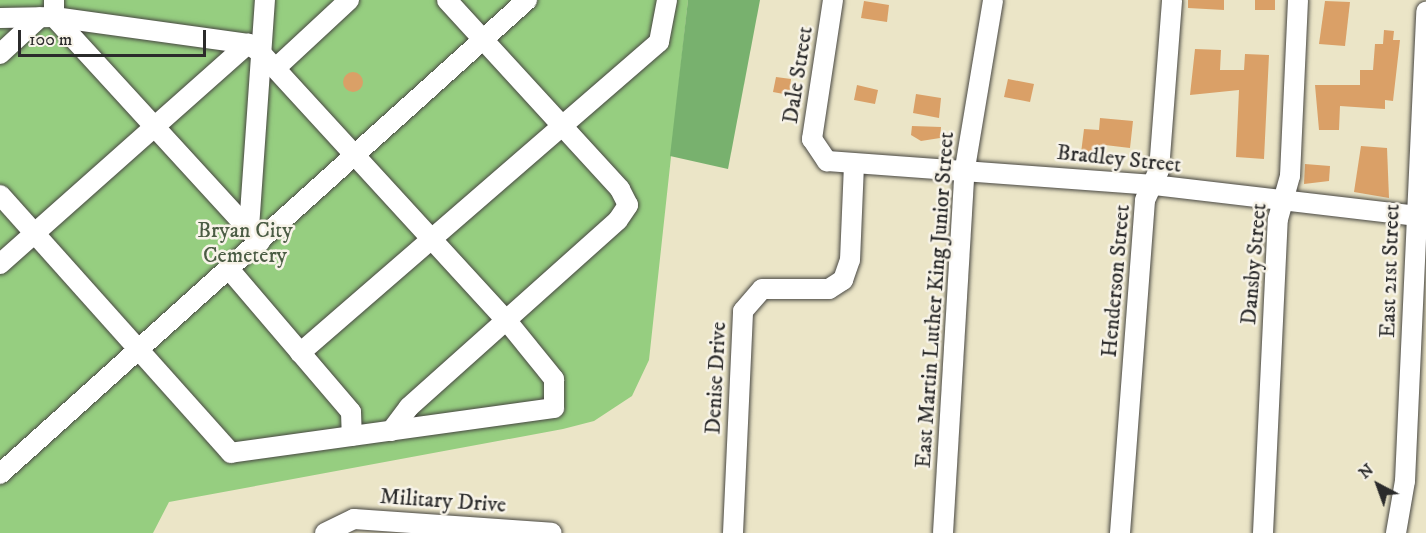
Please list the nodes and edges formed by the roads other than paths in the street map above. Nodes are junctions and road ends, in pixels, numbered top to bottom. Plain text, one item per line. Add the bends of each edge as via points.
1 (265, 0) edge
2 (349, 0) edge
3 (447, 0) edge
4 (527, 0) edge
5 (667, 0) edge
6 (833, 0) edge
7 (989, 0) edge
8 (1172, 0) edge
9 (1298, 0) edge
10 (50, 11) edge
11 (1426, 11) edge
12 (0, 18) edge
13 (483, 40) junction
14 (255, 49) junction
15 (0, 54) edge
16 (278, 66) junction
17 (563, 126) junction
18 (153, 128) junction
19 (357, 154) junction
20 (818, 155) joint
21 (854, 166) junction
22 (965, 168) junction
23 (1154, 185) junction
24 (0, 195) edge
25 (1282, 201) junction
26 (1416, 216) junction
27 (34, 233) junction
28 (254, 235) junction
29 (433, 241) junction
30 (0, 264) edge
31 (229, 269) junction
32 (507, 321) junction
33 (139, 350) junction
34 (300, 353) junction
35 (391, 431) junction
36 (352, 436) junction
37 (0, 474) edge
38 (328, 529) edge
39 (465, 530) edge
40 (552, 533) edge
41 (733, 533) edge
42 (943, 533) edge
43 (1120, 533) edge
44 (1263, 533) edge
45 (1396, 533) edge

1 - 14 street
2 - 16 street
3 - 13 street
4 - 13 street
5 - 17 street via 659,42
6 - 20 street, Dale Street via 813,139
7 - 22 street, East Martin Luther King Junior Street
8 - 23 street, Henderson Street
9 - 25 street, Dansby Street via 1290,176
10 - 12 street
10 - 14 street
10 - 15 street
10 - 18 street
11 - 26 street, East 21st Street
13 - 17 street
13 - 19 street
14 - 16 street
14 - 18 street
14 - 28 street
16 - 19 street
17 - 29 street
17 - 32 street via 620,189 628,205
18 - 27 street
18 - 28 street
19 - 28 street
19 - 29 street
20 - 21 street, Bradley Street
21 - 22 street, Bradley Street
21 - 41 street, Denise Drive via 849,260 843,279 829,289 762,289 743,311
22 - 23 street, Bradley Street
22 - 42 street, East Martin Luther King Junior Street
23 - 25 street, Bradley Street
23 - 43 street, Henderson Street via 1145,201
24 - 27 street
25 - 26 street, Bradley Street
25 - 44 street, Dansby Street
26 - 45 street, East 21st Street via 1405,481
27 - 30 street
27 - 33 street
28 - 31 street
29 - 32 street
29 - 34 street
31 - 33 street
31 - 34 street
32 - 35 street via 409,407
32 - 35 street via 554,379 554,408
33 - 36 street via 231,453
33 - 37 street
34 - 36 street via 351,412
35 - 36 street
38 - 39 street, Military Drive via 354,519
39 - 40 street, Military Drive

